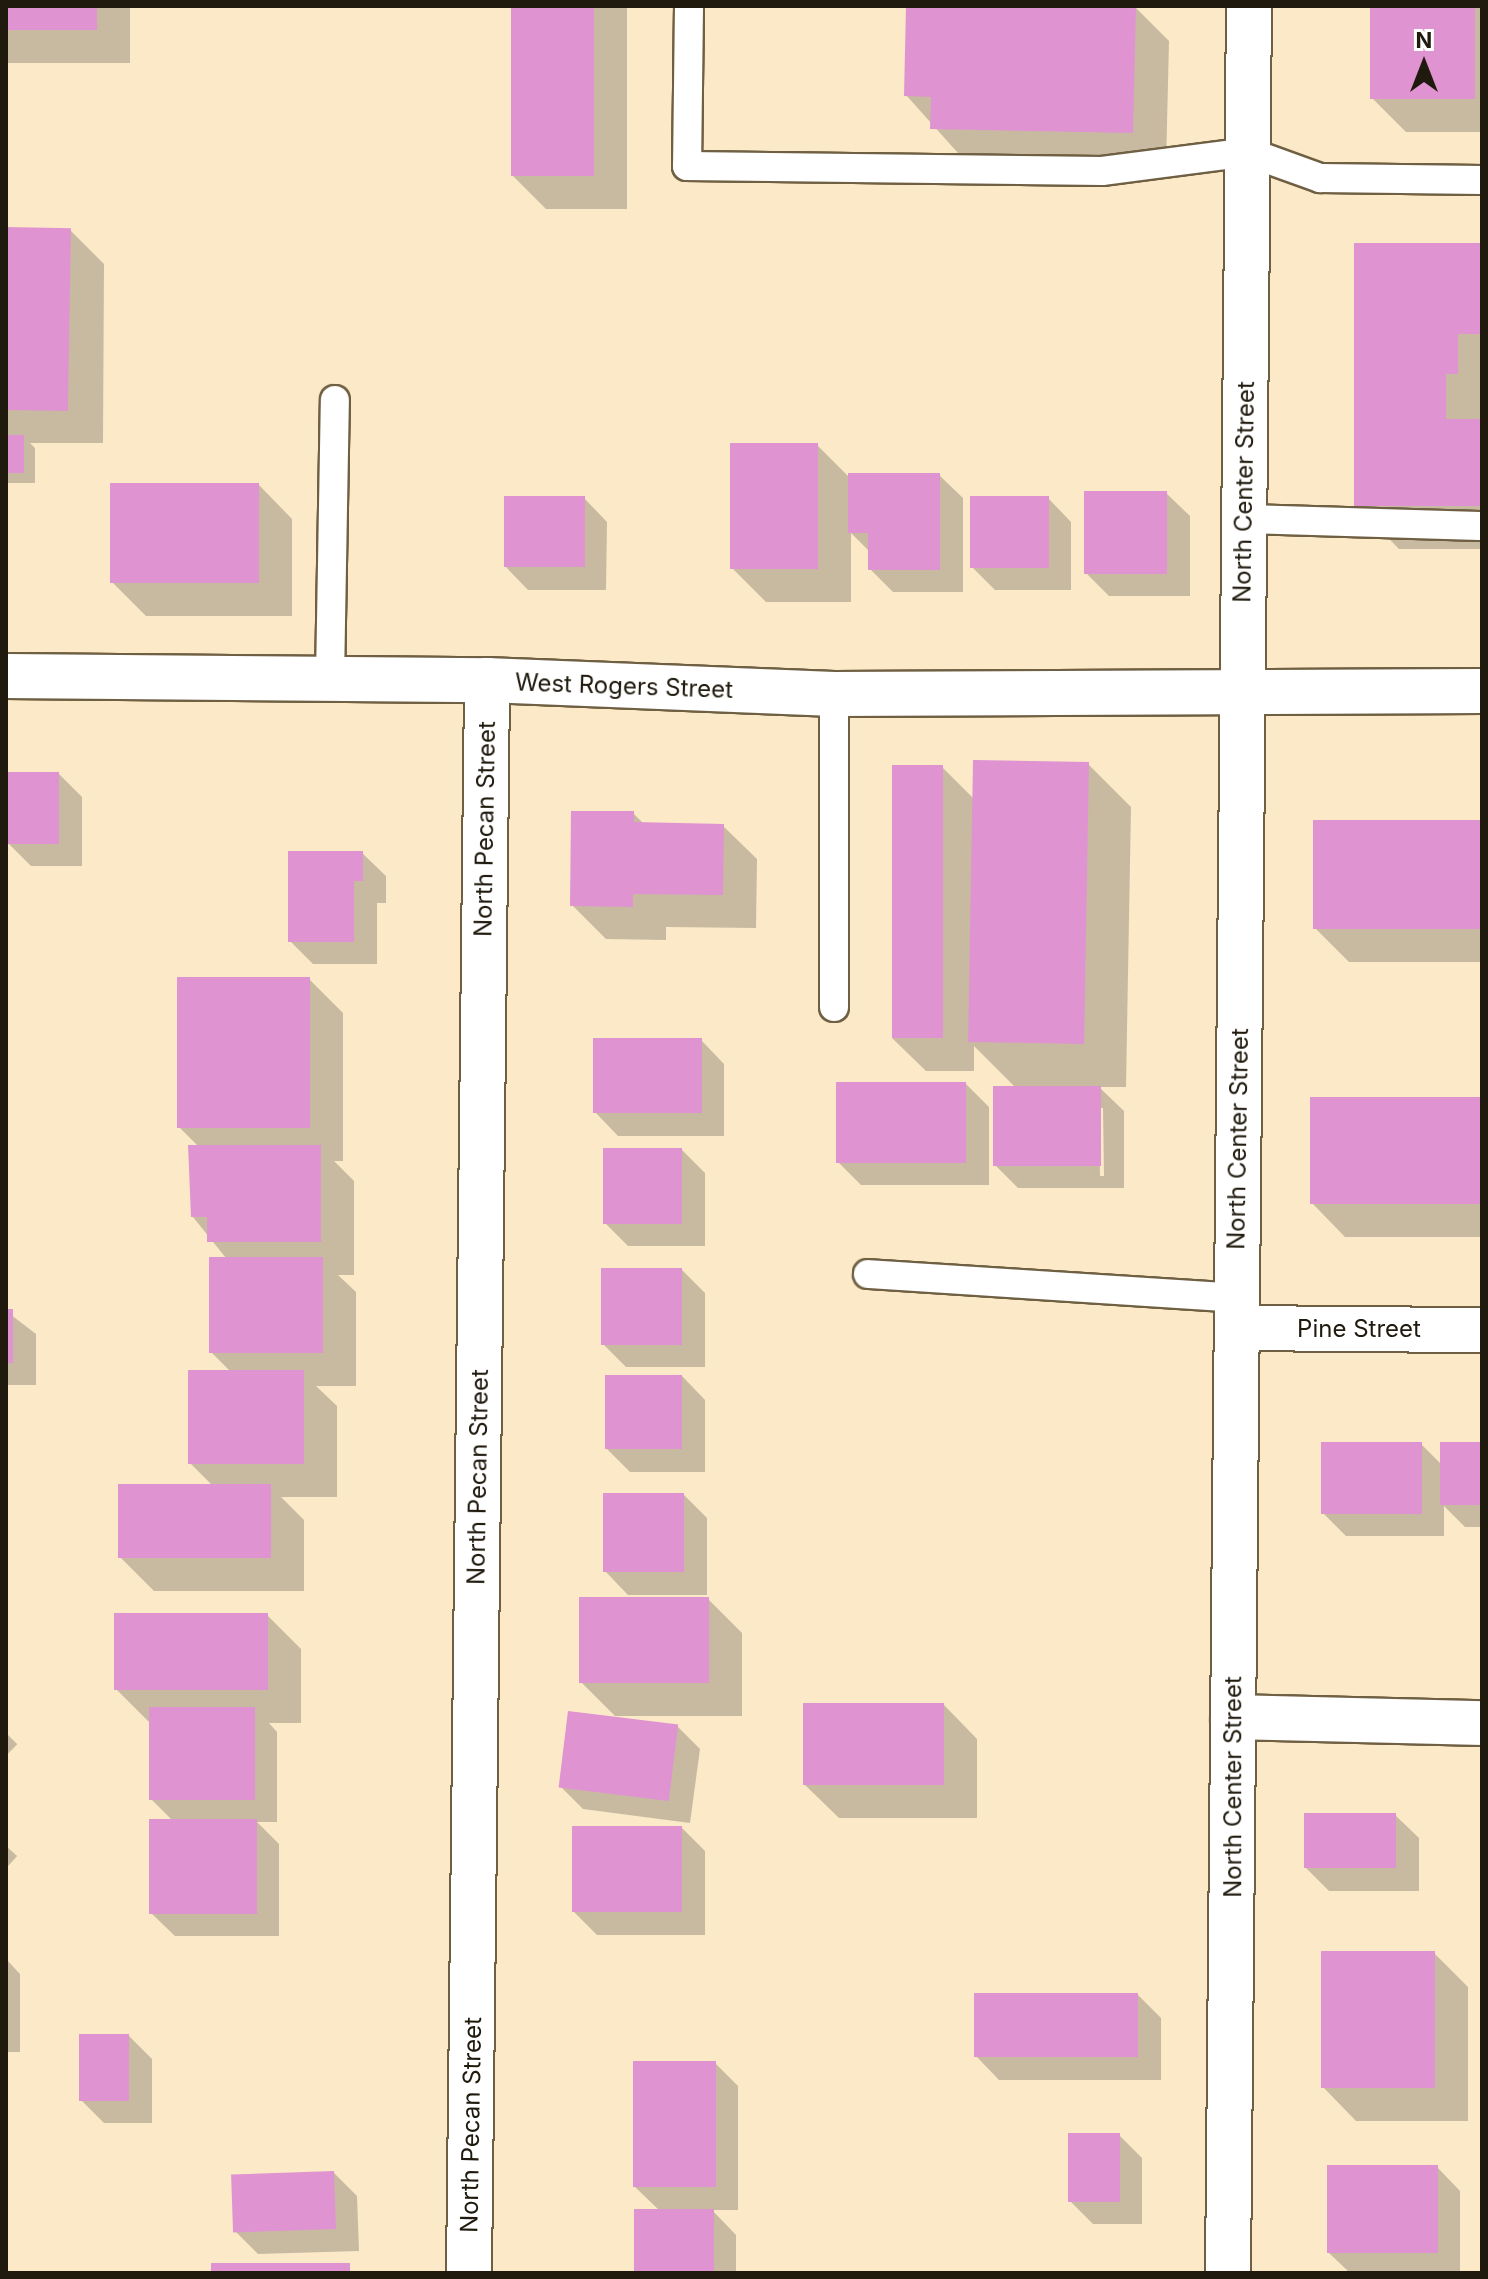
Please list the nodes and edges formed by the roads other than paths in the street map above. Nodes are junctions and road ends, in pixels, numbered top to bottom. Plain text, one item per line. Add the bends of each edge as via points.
1 (689, 6) edge
2 (1249, 6) edge
3 (1248, 152) junction
4 (1482, 180) edge
5 (335, 400) dead end
6 (1244, 519) junction
7 (1482, 526) edge
8 (6, 676) edge
9 (330, 679) junction
10 (487, 680) junction
11 (1242, 690) junction
12 (1482, 691) edge
13 (834, 694) junction
14 (834, 1007) dead end
15 (868, 1274) dead end
16 (1237, 1313) junction
17 (1482, 1330) edge
18 (1233, 1717) junction
19 (1482, 1723) edge
20 (469, 2273) edge
21 (1228, 2273) edge

1 - 3 lane via 687,166 1102,171
2 - 3 street, North Center Street
3 - 4 lane via 1320,178
3 - 6 street, North Center Street
5 - 9 lane
6 - 7 lane
6 - 11 street, North Center Street
8 - 9 street, West Rogers Street
9 - 10 street, West Rogers Street
10 - 13 street, West Rogers Street
10 - 20 street, North Pecan Street
11 - 12 street, West Rogers Street
11 - 13 street, West Rogers Street
11 - 16 street, North Center Street
13 - 14 lane
15 - 16 lane
16 - 17 street, Pine Street
16 - 18 street, North Center Street
18 - 19 street
18 - 21 street, North Center Street

